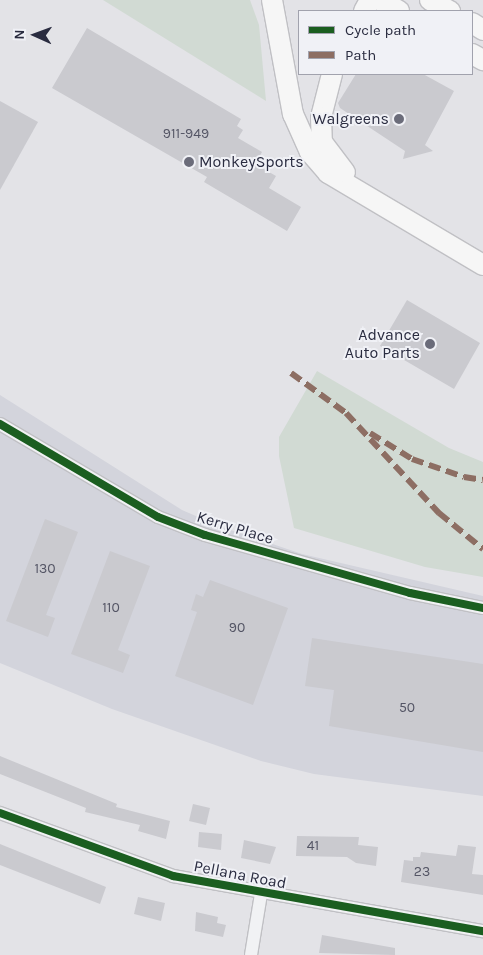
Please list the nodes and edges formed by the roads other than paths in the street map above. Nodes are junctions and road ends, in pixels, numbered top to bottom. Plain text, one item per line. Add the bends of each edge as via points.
1 (272, 0) edge
2 (380, 0) edge
3 (430, 0) edge
4 (397, 10) edge
5 (448, 10) edge
6 (332, 75) edge
7 (384, 207) junction
8 (483, 265) edge
9 (0, 424) edge
10 (483, 608) edge
11 (0, 813) edge
12 (261, 894) junction
13 (483, 932) edge
14 (251, 955) edge

1 - 7 main road via 299,132 328,173
2 - 4 main road
3 - 5 main road
6 - 7 main road via 321,117 322,142 331,157
7 - 8 main road
9 - 10 street, Kerry Place via 158,516 205,535 410,593
11 - 12 street, Pellana Road via 173,876
12 - 13 street, Pellana Road
12 - 14 street

